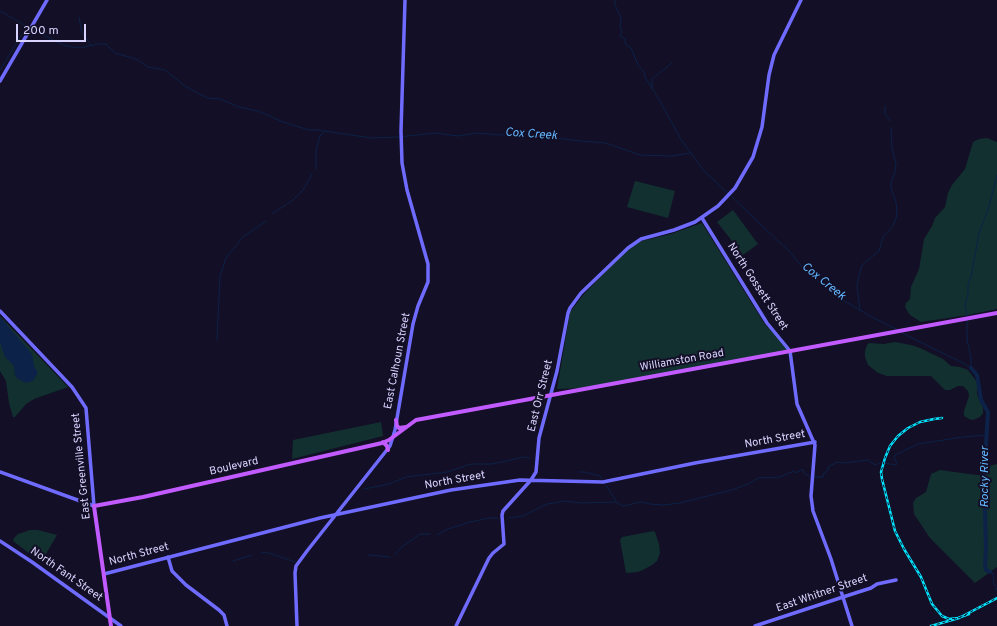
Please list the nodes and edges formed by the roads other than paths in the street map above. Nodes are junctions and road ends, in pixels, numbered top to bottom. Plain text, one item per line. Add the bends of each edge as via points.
1 (47, 0) edge
2 (405, 0) edge
3 (801, 0) edge
4 (1, 76) edge
5 (0, 81) edge
6 (702, 218) junction
7 (0, 311) edge
8 (997, 313) edge
9 (790, 351) junction
10 (551, 394) junction
11 (396, 420) junction
12 (406, 427) junction
13 (393, 438) junction
14 (382, 442) junction
15 (815, 442) junction
16 (376, 444) joint
17 (388, 450) junction
18 (0, 472) edge
19 (531, 480) junction
20 (94, 506) junction
21 (337, 514) junction
22 (0, 541) edge
23 (168, 557) junction
24 (104, 574) junction
25 (896, 580) dead end
26 (843, 597) junction
27 (110, 617) junction
28 (111, 626) edge
29 (121, 626) edge
30 (227, 626) edge
31 (297, 626) edge
32 (456, 626) edge
33 (755, 626) edge
34 (852, 626) edge

1 - 4 street
2 - 11 street, East Calhoun Street via 402,163 428,270 427,287 412,324
3 - 6 street, East Orr Street via 770,68 762,127 753,157 735,188
4 - 5 street
6 - 9 street, North Gossett Street via 767,323
6 - 10 street, East Orr Street via 686,226 635,242 581,293 568,313
7 - 20 street, East Greenville Street via 72,387 86,408
8 - 9 main road, Williamston Road
9 - 10 main road, Williamston Road
9 - 15 street via 797,404
10 - 12 main road, Williamston Road via 416,420
10 - 19 street, East Orr Street via 539,438 536,469
11 - 12 main road via 399,428
11 - 13 street, East Calhoun Street
12 - 13 main road, Williamston Road
13 - 14 main road, Williamston Road
13 - 17 street, East Calhoun Street
14 - 16 main road, Williamston Road
14 - 17 main road
15 - 19 street, North Street via 602,482
15 - 26 street via 811,502
16 - 20 main road, Boulevard
17 - 21 street, East Calhoun Street
18 - 20 street
19 - 21 street, North Street via 467,487
19 - 32 street, East Orr Street via 503,511 504,544 489,558
20 - 24 main road, East Greenville Street
21 - 23 street, North Street
21 - 31 street, East Calhoun Street via 296,566
22 - 27 street, North Fant Street
23 - 24 street, North Street
23 - 30 street via 172,571 224,615
24 - 27 main road, East Greenville Street
25 - 26 street, East Whitner Street
26 - 33 street, East Whitner Street
26 - 34 street
27 - 28 main road, East Greenville Street
27 - 29 street, North Fant Street

